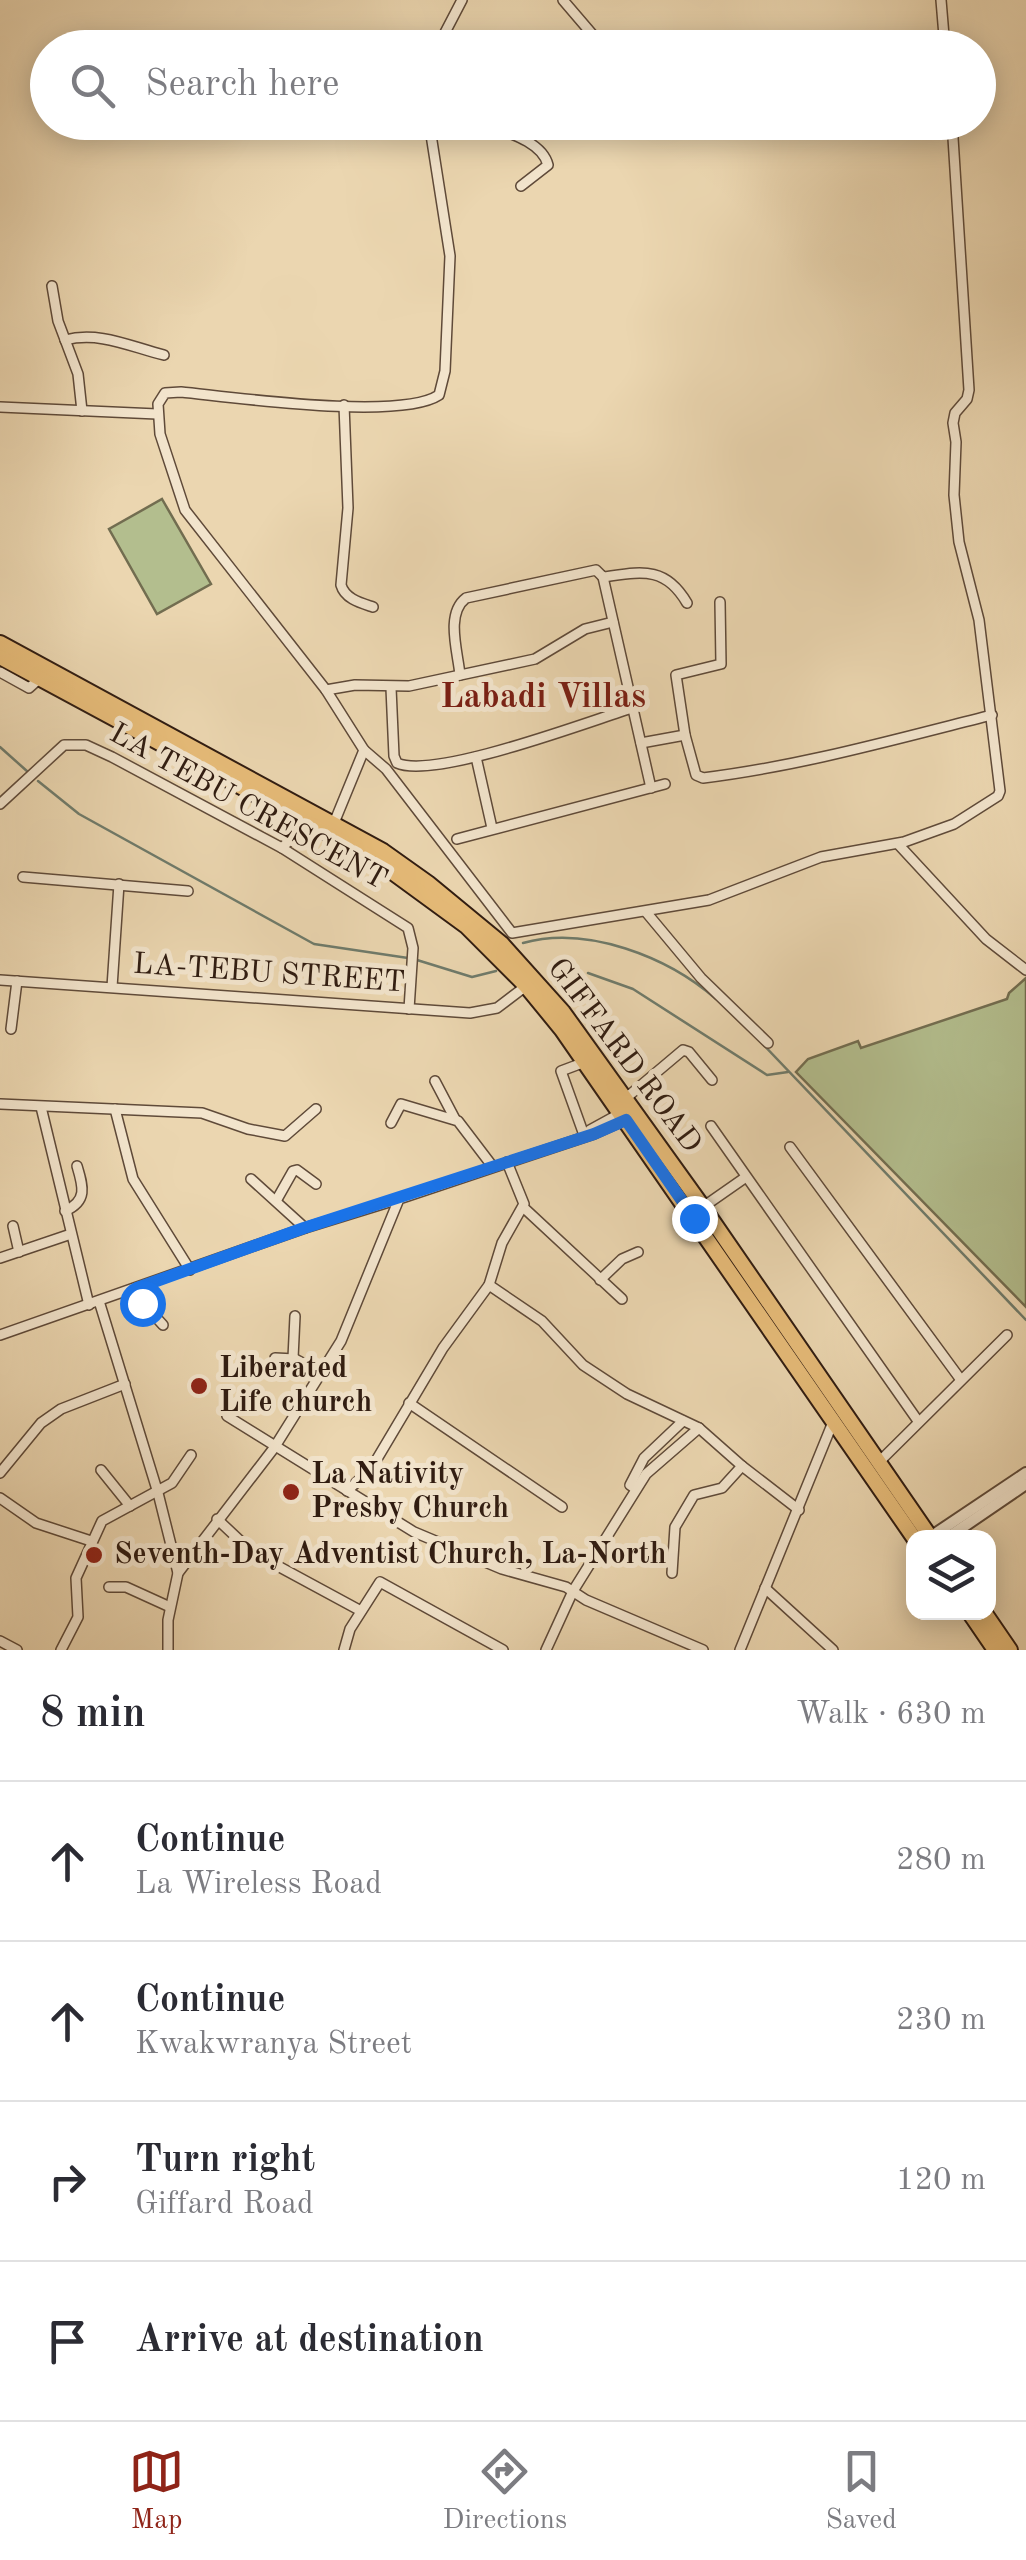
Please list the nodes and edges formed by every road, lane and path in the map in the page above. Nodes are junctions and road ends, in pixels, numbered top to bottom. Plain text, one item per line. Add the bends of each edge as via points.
1 (462, 0) edge
2 (562, 0) edge
3 (941, 0) edge
4 (447, 30) edge
5 (588, 30) edge
6 (944, 30) edge
7 (432, 140) edge
8 (522, 140) edge
9 (953, 140) edge
10 (521, 186) dead end
11 (52, 286) dead end
12 (65, 340) junction
13 (164, 356) dead end
14 (344, 405) junction
15 (0, 407) edge
16 (82, 411) junction
17 (156, 414) junction
18 (603, 577) junction
19 (687, 602) dead end
20 (720, 602) dead end
21 (373, 607) dead end
22 (613, 622) junction
23 (0, 644) edge
24 (0, 657) edge
25 (0, 672) edge
26 (460, 675) junction
27 (39, 679) junction
28 (391, 688) junction
29 (326, 690) junction
30 (632, 708) junction
31 (992, 715) junction
32 (685, 735) junction
33 (641, 743) junction
34 (364, 750) junction
35 (476, 758) junction
36 (665, 784) dead end
37 (650, 788) junction
38 (0, 804) edge
39 (308, 821) junction
40 (334, 824) junction
41 (492, 828) junction
42 (457, 839) dead end
43 (898, 844) junction
44 (282, 848) junction
45 (23, 877) dead end
46 (119, 884) junction
47 (188, 890) dead end
48 (646, 912) junction
49 (518, 933) junction
50 (502, 944) junction
51 (1026, 970) edge
52 (0, 980) edge
53 (17, 981) junction
54 (526, 986) junction
55 (112, 987) junction
56 (409, 1009) junction
57 (11, 1029) dead end
58 (768, 1043) dead end
59 (585, 1062) junction
60 (435, 1080) dead end
61 (712, 1080) dead end
62 (0, 1104) edge
63 (41, 1107) junction
64 (115, 1108) junction
65 (316, 1108) dead end
66 (628, 1110) junction
67 (455, 1120) junction
68 (392, 1123) dead end
69 (711, 1126) dead end
70 (584, 1135) junction
71 (790, 1147) dead end
72 (507, 1162) junction
73 (77, 1166) dead end
74 (493, 1167) junction
75 (746, 1177) junction
76 (252, 1179) dead end
77 (316, 1184) dead end
78 (400, 1199) junction
79 (276, 1201) junction
80 (524, 1207) junction
81 (703, 1207) junction
82 (65, 1211) junction
83 (13, 1226) dead end
84 (304, 1228) junction
85 (71, 1234) junction
86 (19, 1252) junction
87 (638, 1252) dead end
88 (0, 1258) edge
89 (190, 1270) junction
90 (600, 1280) junction
91 (489, 1285) junction
92 (137, 1288) junction
93 (622, 1299) dead end
94 (94, 1303) junction
95 (294, 1316) dead end
96 (163, 1325) dead end
97 (0, 1334) edge
98 (1006, 1336) dead end
99 (276, 1358) dead end
100 (292, 1358) junction
101 (322, 1373) junction
102 (962, 1380) junction
103 (124, 1384) junction
104 (410, 1403) junction
105 (227, 1416) dead end
106 (683, 1420) junction
107 (834, 1420) junction
108 (918, 1421) junction
109 (699, 1428) junction
110 (274, 1448) junction
111 (191, 1454) dead end
112 (880, 1461) junction
113 (742, 1466) junction
114 (101, 1470) dead end
115 (0, 1473) edge
116 (1026, 1473) edge
117 (1026, 1484) edge
118 (636, 1489) junction
119 (347, 1491) junction
120 (158, 1493) junction
121 (0, 1498) edge
122 (130, 1506) junction
123 (562, 1507) dead end
124 (799, 1510) junction
125 (217, 1519) junction
126 (909, 1530) edge
127 (925, 1530) edge
128 (940, 1530) edge
129 (959, 1530) edge
130 (91, 1541) junction
131 (178, 1573) junction
132 (672, 1573) dead end
133 (109, 1587) dead end
134 (766, 1588) junction
135 (573, 1591) junction
136 (170, 1607) junction
137 (361, 1611) junction
138 (974, 1620) edge
139 (989, 1620) edge
140 (62, 1650) edge
141 (168, 1650) edge
142 (344, 1650) edge
143 (503, 1650) edge
144 (546, 1650) edge
145 (702, 1650) edge
146 (740, 1650) edge
147 (833, 1650) edge
148 (995, 1650) edge
149 (1010, 1650) edge

1 - 4 street
2 - 5 street
3 - 6 street
7 - 14 street via 450,256 444,387 430,400
8 - 10 street via 546,156 548,165
9 - 31 street via 969,390 955,414 953,482
11 - 12 street
12 - 13 street via 120,341
12 - 16 street
14 - 17 street via 165,392
14 - 21 street via 348,508 341,586
15 - 16 street
16 - 17 street
17 - 29 street via 185,510
18 - 19 street via 650,572 678,588
18 - 22 street
18 - 26 street via 596,570 458,603
20 - 32 street via 721,664 676,675
22 - 26 street via 584,629 536,659
22 - 30 street
23 - 40 main road, GIFFARD ROAD
24 - 27 main road, GIFFARD ROAD
25 - 27 street via 29,688
26 - 28 street
27 - 39 main road, GIFFARD ROAD
28 - 29 street
28 - 35 street via 398,763 414,769
29 - 34 street
30 - 33 street
30 - 35 street
31 - 32 street via 703,778 696,775
31 - 43 street via 998,796 954,824
32 - 33 street
33 - 37 street
34 - 40 street
34 - 49 street via 509,932
35 - 41 street
36 - 37 street
37 - 41 street
38 - 44 street, LA TEBU CRESCENT via 55,752 75,743
39 - 44 street
39 - 54 main road, GIFFARD ROAD via 420,889
40 - 50 main road, GIFFARD ROAD via 428,883
41 - 42 street
43 - 48 street via 821,857 723,896
43 - 51 street via 986,939
44 - 56 street, LA TEBU CRESCENT via 408,928 414,948
45 - 46 street
46 - 47 street
46 - 55 street
48 - 49 street
48 - 58 street via 700,978
49 - 50 street
50 - 66 main road, GIFFARD ROAD via 563,1012
52 - 53 street, LA-TEBU STREET
53 - 55 street, LA-TEBU STREET
53 - 57 street
54 - 56 street, LA-TEBU STREET via 490,1011
54 - 59 main road, GIFFARD ROAD
55 - 56 street, LA-TEBU STREET
59 - 66 main road, GIFFARD ROAD
59 - 70 street via 561,1071
60 - 67 street
61 - 66 street via 684,1050
62 - 63 street
63 - 64 street
63 - 82 street
64 - 65 street via 210,1114 285,1136
64 - 89 street via 133,1179
66 - 70 street
66 - 81 main road, GIFFARD ROAD
66 - 107 main road, GIFFARD ROAD
67 - 68 street via 400,1104
67 - 74 street
69 - 75 street
70 - 72 street
71 - 102 street
72 - 74 street
72 - 80 street
73 - 82 street via 84,1191
74 - 78 street
75 - 81 street
75 - 108 street
76 - 79 street
77 - 79 street via 293,1171
78 - 84 street
78 - 101 street
79 - 84 street
80 - 90 street
80 - 91 street via 502,1242
81 - 112 main road, GIFFARD ROAD
82 - 85 street
83 - 86 street
84 - 89 street
85 - 86 street
85 - 94 street
86 - 88 street
87 - 90 street
89 - 92 street
90 - 93 street
91 - 104 street
91 - 106 street via 542,1320 583,1365
92 - 94 street
92 - 96 street
94 - 97 street
94 - 103 street
95 - 100 street
98 - 102 street
99 - 100 street
100 - 101 street
101 - 110 street
102 - 108 street
103 - 115 street via 41,1423
103 - 120 street
104 - 119 street via 370,1468
104 - 123 street
105 - 110 street
106 - 109 street
106 - 118 street via 644,1458 630,1485
107 - 124 street
107 - 126 main road, GIFFARD ROAD
108 - 112 street
109 - 113 street
109 - 118 street
110 - 119 street
110 - 125 street
111 - 120 street
112 - 127 main road, GIFFARD ROAD
113 - 124 street
113 - 132 street via 722,1488 694,1495 675,1527
114 - 122 street
116 - 128 street
117 - 129 street
118 - 135 street
119 - 135 street via 414,1532
120 - 122 street
120 - 131 street
121 - 130 street via 36,1523
122 - 130 street via 102,1521
124 - 134 street
125 - 131 street
125 - 137 street via 252,1552
130 - 140 street via 76,1578 77,1619
131 - 136 street
133 - 136 street via 126,1587
134 - 146 street
134 - 147 street
135 - 144 street
135 - 145 street
136 - 141 street
137 - 142 street
137 - 143 street via 376,1585 385,1583
138 - 148 main road
139 - 149 main road

